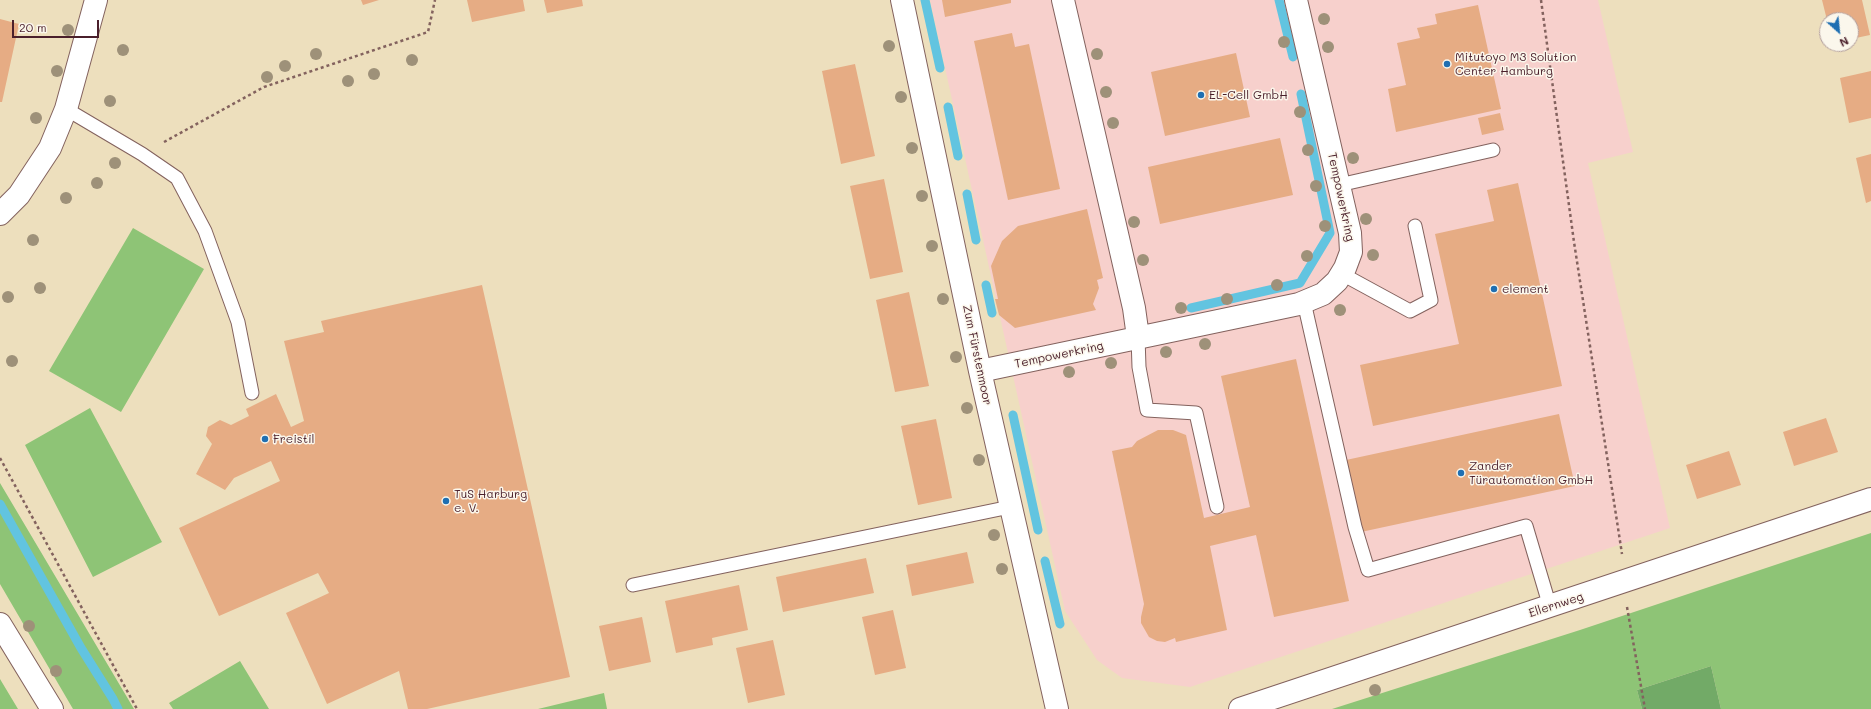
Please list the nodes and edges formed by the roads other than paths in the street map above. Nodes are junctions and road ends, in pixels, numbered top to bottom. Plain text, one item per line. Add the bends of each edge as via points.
1 (96, 0) edge
2 (902, 0) edge
3 (1062, 0) edge
4 (1296, 0) edge
5 (66, 109) junction
6 (1493, 150) dead end
7 (1339, 185) junction
8 (0, 214) edge
9 (1415, 226) dead end
10 (1342, 274) junction
11 (1304, 302) junction
12 (1138, 338) junction
13 (980, 371) junction
14 (252, 393) dead end
15 (1871, 499) edge
16 (1010, 507) junction
17 (1217, 507) dead end
18 (633, 585) dead end
19 (1550, 607) junction
20 (0, 624) edge
21 (52, 709) edge
22 (1057, 709) edge
23 (1240, 709) edge

1 - 5 street
2 - 13 street, Zum Fürstenmoor
3 - 12 street via 1134,308
4 - 7 street, Tempowerkring
5 - 8 street via 50,148 19,195
5 - 14 lane via 177,178 205,231 238,322
6 - 7 lane
7 - 10 street, Tempowerkring via 1351,243
9 - 10 lane via 1431,300 1410,311
10 - 11 street, Tempowerkring via 1323,294
11 - 12 street, Tempowerkring
11 - 19 lane via 1355,527 1368,570 1526,526
12 - 13 street, Tempowerkring
12 - 17 lane via 1139,367 1147,410 1196,413
13 - 16 street, Zum Fürstenmoor
15 - 19 street, Ellernweg
16 - 18 lane
16 - 22 street, Zum Fürstenmoor
19 - 23 street, Ellernweg
20 - 21 street

